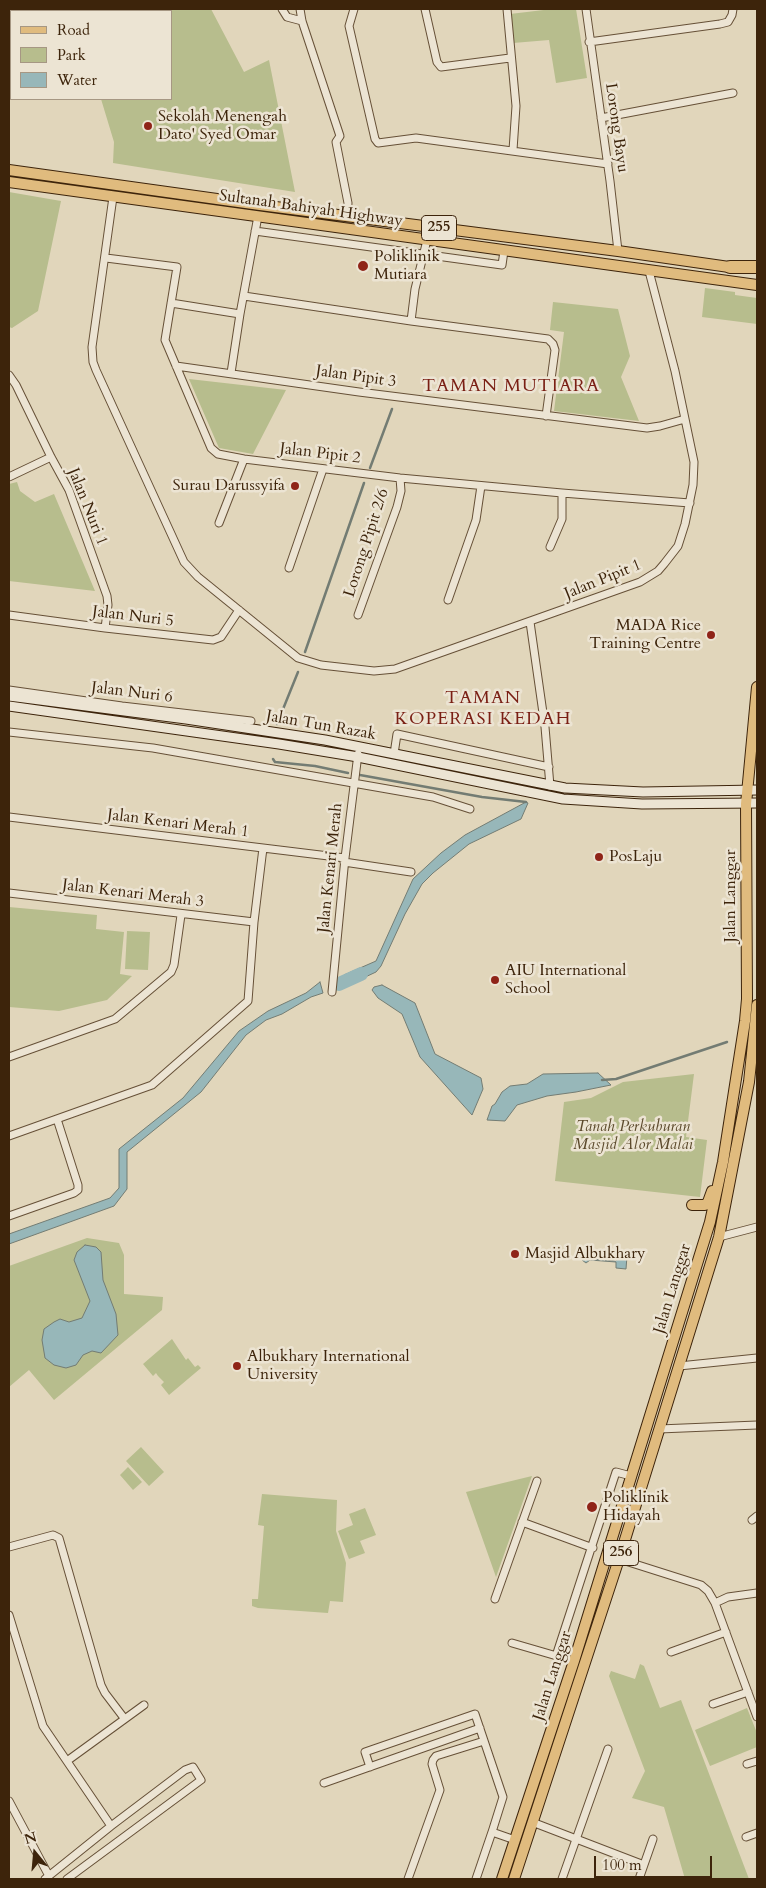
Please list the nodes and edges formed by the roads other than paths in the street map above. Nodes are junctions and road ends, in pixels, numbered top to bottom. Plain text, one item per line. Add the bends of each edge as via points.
1 (282, 9) edge
2 (300, 9) edge
3 (354, 9) edge
4 (425, 9) edge
5 (507, 9) edge
6 (586, 9) edge
7 (733, 9) edge
8 (302, 21) junction
9 (589, 42) junction
10 (510, 58) junction
11 (733, 93) dead end
12 (601, 118) junction
13 (513, 150) junction
14 (608, 164) junction
15 (9, 170) edge
16 (9, 182) edge
17 (113, 198) junction
18 (258, 216) junction
19 (346, 217) junction
20 (255, 231) junction
21 (427, 240) junction
22 (618, 250) junction
23 (504, 251) junction
24 (422, 255) junction
25 (106, 258) junction
26 (591, 263) junction
27 (730, 267) junction
28 (757, 267) edge
29 (644, 270) junction
30 (757, 271) edge
31 (757, 286) edge
32 (244, 296) junction
33 (171, 303) junction
34 (240, 314) junction
35 (412, 321) junction
36 (176, 366) junction
37 (231, 373) junction
38 (9, 375) edge
39 (546, 416) junction
40 (685, 419) junction
41 (51, 457) junction
42 (244, 459) junction
43 (322, 469) junction
44 (9, 477) edge
45 (400, 478) junction
46 (481, 486) junction
47 (562, 493) junction
48 (690, 502) junction
49 (219, 522) dead end
50 (550, 547) dead end
51 (289, 568) dead end
52 (448, 600) dead end
53 (239, 610) junction
54 (9, 615) edge
55 (358, 615) dead end
56 (530, 622) junction
57 (105, 628) junction
58 (757, 687) edge
59 (9, 690) edge
60 (9, 696) edge
61 (9, 706) edge
62 (251, 721) dead end
63 (240, 724) junction
64 (9, 732) edge
65 (359, 747) junction
66 (394, 754) junction
67 (358, 757) junction
68 (549, 767) junction
69 (354, 783) junction
70 (550, 786) junction
71 (752, 791) edge
72 (757, 803) edge
73 (746, 804) junction
74 (470, 809) dead end
75 (9, 817) edge
76 (263, 848) junction
77 (345, 860) junction
78 (412, 872) dead end
79 (9, 893) edge
80 (181, 915) junction
81 (254, 922) junction
82 (332, 992) dead end
83 (757, 1005) edge
84 (9, 1057) edge
85 (57, 1118) junction
86 (9, 1136) edge
87 (723, 1162) junction
88 (692, 1205) dead end
89 (9, 1216) edge
90 (757, 1227) edge
91 (719, 1237) junction
92 (757, 1358) edge
93 (678, 1366) junction
94 (757, 1425) edge
95 (660, 1429) junction
96 (631, 1476) junction
97 (537, 1481) dead end
98 (522, 1522) junction
99 (9, 1547) edge
100 (592, 1548) junction
101 (619, 1559) junction
102 (757, 1593) edge
103 (494, 1598) dead end
104 (715, 1603) junction
105 (9, 1617) edge
106 (726, 1632) junction
107 (512, 1642) dead end
108 (671, 1652) dead end
109 (556, 1656) junction
110 (574, 1661) junction
111 (748, 1692) junction
112 (144, 1704) dead end
113 (713, 1704) dead end
114 (757, 1717) edge
115 (124, 1718) junction
116 (480, 1728) junction
117 (484, 1740) junction
118 (608, 1749) dead end
119 (67, 1761) junction
120 (757, 1761) edge
121 (747, 1764) dead end
122 (370, 1767) junction
123 (324, 1783) dead end
124 (9, 1801) edge
125 (532, 1822) junction
126 (111, 1826) junction
127 (492, 1832) junction
128 (757, 1833) edge
129 (746, 1836) dead end
130 (577, 1838) junction
131 (654, 1839) dead end
132 (515, 1840) junction
133 (644, 1865) junction
134 (49, 1876) edge
135 (59, 1879) edge
136 (67, 1879) edge
137 (408, 1879) edge
138 (476, 1879) edge
139 (502, 1879) edge
140 (514, 1879) edge
141 (562, 1879) edge
142 (639, 1879) edge

1 - 8 street via 287,17
2 - 8 street
3 - 13 street via 349,26 378,143 416,138
4 - 10 street via 441,68
5 - 10 street
6 - 9 street, Lorong Bayu
7 - 9 street via 728,22 720,24
8 - 19 street via 340,136 336,142 348,203
9 - 12 street, Lorong Bayu
10 - 13 street via 516,106
11 - 12 street
12 - 14 street, Lorong Bayu
13 - 14 street
14 - 22 street, Lorong Bayu
15 - 19 main road, Sultanah Bahiyah Highway / 255
16 - 17 main road, Sultanah Bahiyah Highway / 255
17 - 18 main road, Sultanah Bahiyah Highway / 255
17 - 25 street, Jalan Pipit 1
18 - 20 street
18 - 21 main road, Sultanah Bahiyah Highway / 255
19 - 22 main road, Sultanah Bahiyah Highway / 255
20 - 24 street
20 - 32 street
21 - 23 main road, Sultanah Bahiyah Highway / 255
21 - 24 street
22 - 26 main road
22 - 27 main road, Sultanah Bahiyah Highway / 255
22 - 29 main road via 627,261
23 - 24 street via 502,265
23 - 26 main road, Sultanah Bahiyah Highway / 255
24 - 35 street
25 - 33 street, Jalan Pipit 2 via 176,267
25 - 53 street, Jalan Pipit 1 via 92,346 96,370 184,562
26 - 29 main road, Sultanah Bahiyah Highway / 255
27 - 28 highway
27 - 30 main road, Sultanah Bahiyah Highway / 255
29 - 31 main road, Sultanah Bahiyah Highway / 255
29 - 40 street, Jalan Pipit 1 via 676,371
32 - 34 street
32 - 35 street
33 - 34 street
33 - 36 street, Jalan Pipit 2 via 165,340
34 - 37 street
35 - 39 street via 548,339 555,350
36 - 37 street, Jalan Pipit 3
36 - 42 street, Jalan Pipit 2 via 211,448 218,454
37 - 39 street, Jalan Pipit 3
38 - 41 street, Jalan Nuri 1
39 - 40 street, Jalan Pipit 3 via 647,428
40 - 48 street, Jalan Pipit 1 via 694,462
41 - 44 street
41 - 57 street, Jalan Nuri 1 via 69,490 106,596
42 - 43 street, Jalan Pipit 2
42 - 49 street
43 - 45 street, Jalan Pipit 2
43 - 51 street
45 - 46 street, Jalan Pipit 2
45 - 55 street, Lorong Pipit 2/6 via 397,507
46 - 47 street, Jalan Pipit 2
46 - 52 street via 476,520
47 - 48 street, Jalan Pipit 2
47 - 50 street via 562,519
48 - 56 street, Jalan Pipit 1 via 678,546 658,571 640,582
53 - 56 street, Jalan Pipit 1 via 306,662 374,671 403,666
53 - 57 street, Jalan Nuri 5 via 221,637 213,640
54 - 57 street, Jalan Nuri 5
56 - 68 street
58 - 71 main road, Jalan Langgar / 256
59 - 63 street, Jalan Nuri 6
60 - 63 main road, Jalan Tun Razak
61 - 67 main road, Jalan Tun Razak
62 - 63 street, Jalan Nuri 6
63 - 65 main road, Jalan Tun Razak
64 - 69 street via 153,748
65 - 66 main road, Jalan Tun Razak
65 - 67 street, Jalan Kenari Merah
66 - 68 street via 397,734
66 - 70 main road, Jalan Tun Razak
67 - 69 street, Jalan Kenari Merah
67 - 73 main road, Jalan Tun Razak via 563,799 642,804
68 - 70 street
69 - 74 street via 433,797
69 - 77 street, Jalan Kenari Merah
70 - 71 main road, Jalan Tun Razak via 595,791
71 - 73 main road, Jalan Langgar / 256
72 - 73 main road, Jalan Tun Razak
73 - 87 main road, Jalan Langgar / 256 via 747,999
75 - 76 street, Jalan Kenari Merah 1
76 - 77 street, Jalan Kenari Merah 1
76 - 81 street
77 - 78 street, Jalan Kenari Merah 1
77 - 82 street, Jalan Kenari Merah
79 - 80 street, Jalan Kenari Merah 3
80 - 81 street, Jalan Kenari Merah 3
80 - 84 street via 171,972 115,1019
81 - 85 street via 248,1001 152,1085
83 - 91 main road, Jalan Langgar / 256 via 751,1089
85 - 86 street
85 - 89 street via 78,1190
87 - 88 main road via 708,1202
87 - 96 main road, Jalan Langgar / 256 via 710,1222
90 - 91 street
91 - 93 main road, Jalan Langgar / 256
92 - 93 street
93 - 95 main road, Jalan Langgar / 256
94 - 95 street
95 - 101 main road, Jalan Langgar / 256
96 - 100 street via 616,1472
96 - 110 main road, Jalan Langgar / 256
97 - 98 street
98 - 100 street
98 - 103 street
99 - 115 street via 57,1536 101,1685
100 - 109 street
101 - 104 street via 701,1586
101 - 125 main road, Jalan Langgar / 256
102 - 104 street via 728,1597
104 - 106 street
105 - 119 street via 40,1719
106 - 108 street
106 - 111 street
107 - 109 street
109 - 110 street
110 - 132 main road, Jalan Langgar / 256
111 - 113 street
111 - 114 street
112 - 115 street
115 - 119 street
116 - 117 street
116 - 122 street
116 - 122 street via 475,1714 383,1745 365,1752
117 - 127 street via 503,1797
117 - 137 street via 436,1756 433,1760 440,1790
118 - 130 street
119 - 126 street
120 - 121 street
122 - 123 street
124 - 134 street
125 - 130 street
125 - 140 main road, Jalan Langgar / 256
126 - 134 street
126 - 136 street via 185,1770 193,1767 202,1780
127 - 132 street
127 - 138 street
128 - 129 street
130 - 133 street
130 - 141 street
131 - 133 street
132 - 139 main road, Jalan Langgar / 256
133 - 142 street
134 - 135 street

